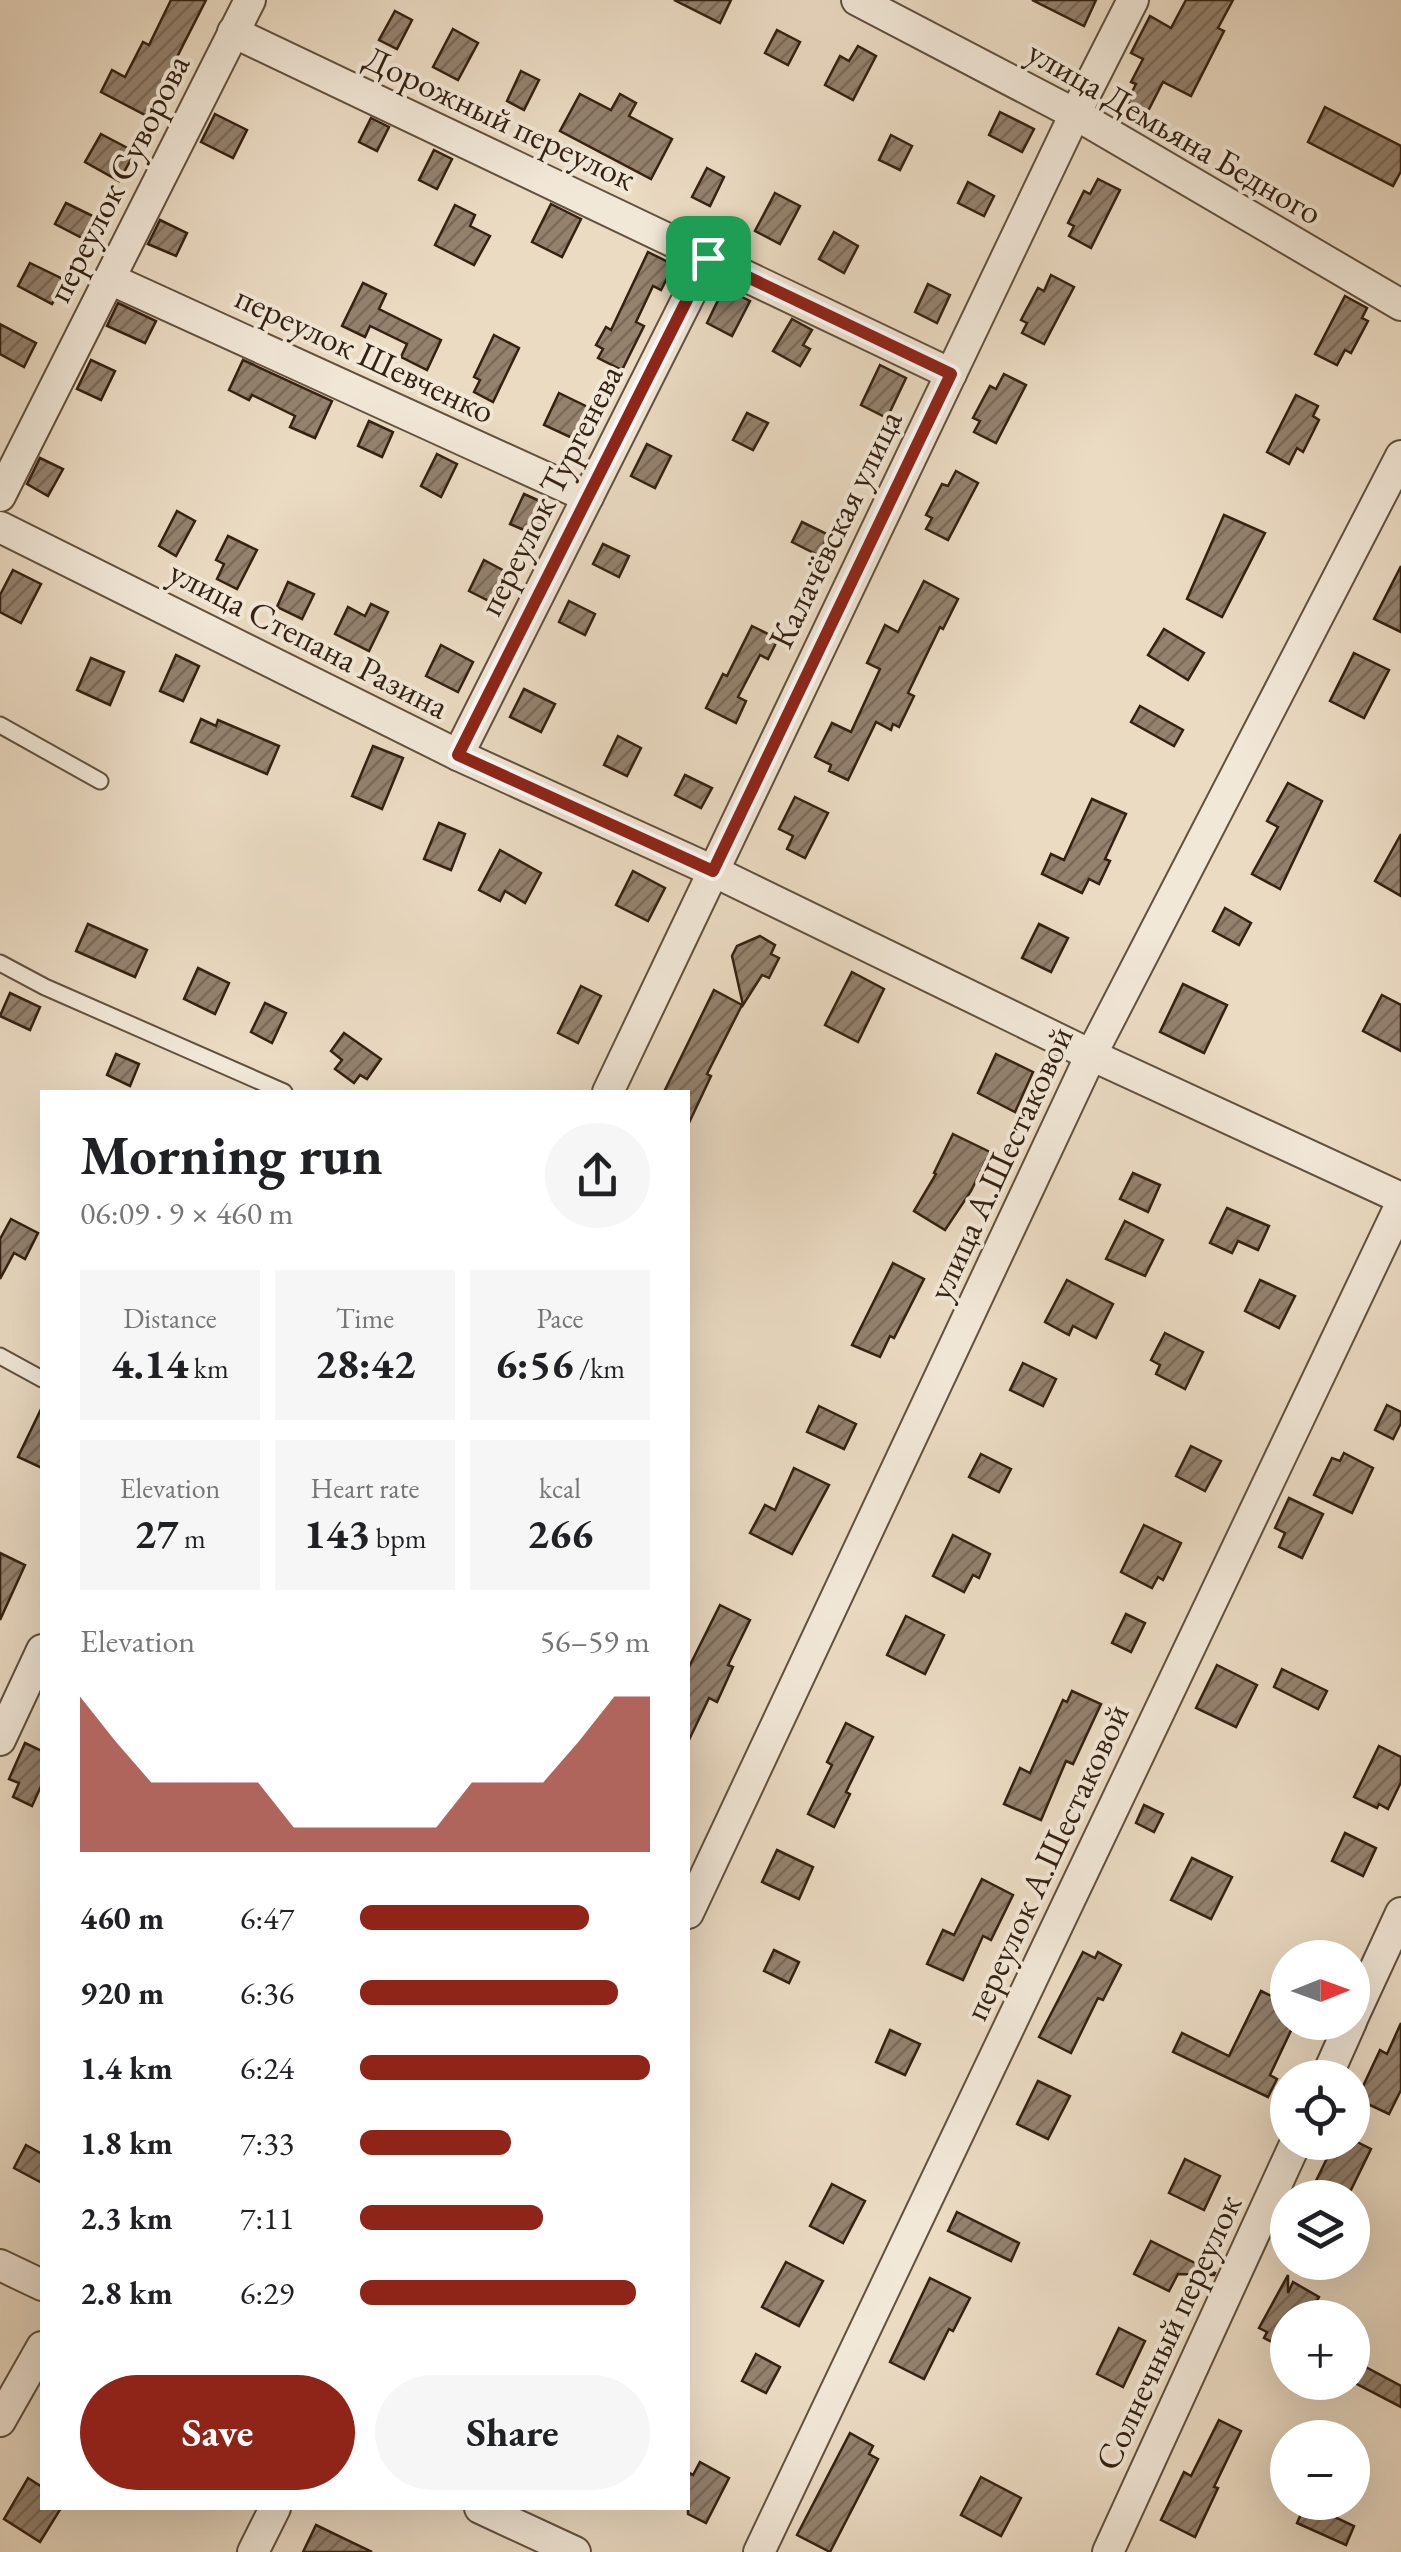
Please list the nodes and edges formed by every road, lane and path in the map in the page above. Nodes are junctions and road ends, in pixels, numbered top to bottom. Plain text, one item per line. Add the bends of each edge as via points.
1 (250, 0) edge
2 (857, 0) edge
3 (1134, 0) edge
4 (234, 32) junction
5 (1075, 114) junction
6 (708, 258) junction
7 (110, 279) junction
8 (1401, 305) edge
9 (951, 374) junction
10 (1401, 456) edge
11 (0, 496) edge
12 (588, 498) junction
13 (0, 527) edge
14 (0, 725) edge
15 (458, 755) junction
16 (100, 782) dead end
17 (713, 871) junction
18 (0, 962) edge
19 (1091, 1055) junction
20 (279, 1090) edge
21 (609, 1090) edge
22 (1401, 1201) edge
23 (0, 1356) edge
24 (40, 1377) edge
25 (40, 1654) edge
26 (0, 1740) edge
27 (690, 1909) edge
28 (1401, 1913) edge
29 (1370, 1981) edge
30 (1288, 2160) edge
31 (0, 2265) edge
32 (40, 2284) edge
33 (40, 2350) edge
34 (0, 2421) edge
35 (274, 2510) edge
36 (484, 2510) edge
37 (252, 2552) edge
38 (574, 2552) edge
39 (760, 2552) edge
40 (1108, 2552) edge

1 - 4 street, переулок Суворова
2 - 5 street, улица Демьяна Бедного
3 - 5 street, Калачёвская улица
4 - 6 street, Дорожный переулок
4 - 7 street, переулок Суворова
5 - 8 street, улица Демьяна Бедного
5 - 9 street, Калачёвская улица
6 - 9 street, Дорожный переулок
6 - 12 street, переулок Тургенева
7 - 11 street, переулок Суворова
7 - 12 street, переулок Шевченко
9 - 17 street, Калачёвская улица
10 - 19 street, улица А.Шестаковой
12 - 15 street, переулок Тургенева
13 - 15 street, улица Степана Разина
14 - 16 lane
15 - 17 street, улица Степана Разина
17 - 19 street, улица Степана Разина
17 - 21 street, Калачёвская улица
18 - 20 lane
19 - 22 street, улица Степана Разина
19 - 27 street, улица А.Шестаковой
22 - 39 street, переулок А.Шестаковой
23 - 24 lane
25 - 26 street
28 - 29 street
30 - 40 street, Солнечный переулок
31 - 32 street
33 - 34 street
35 - 37 street
36 - 38 street

